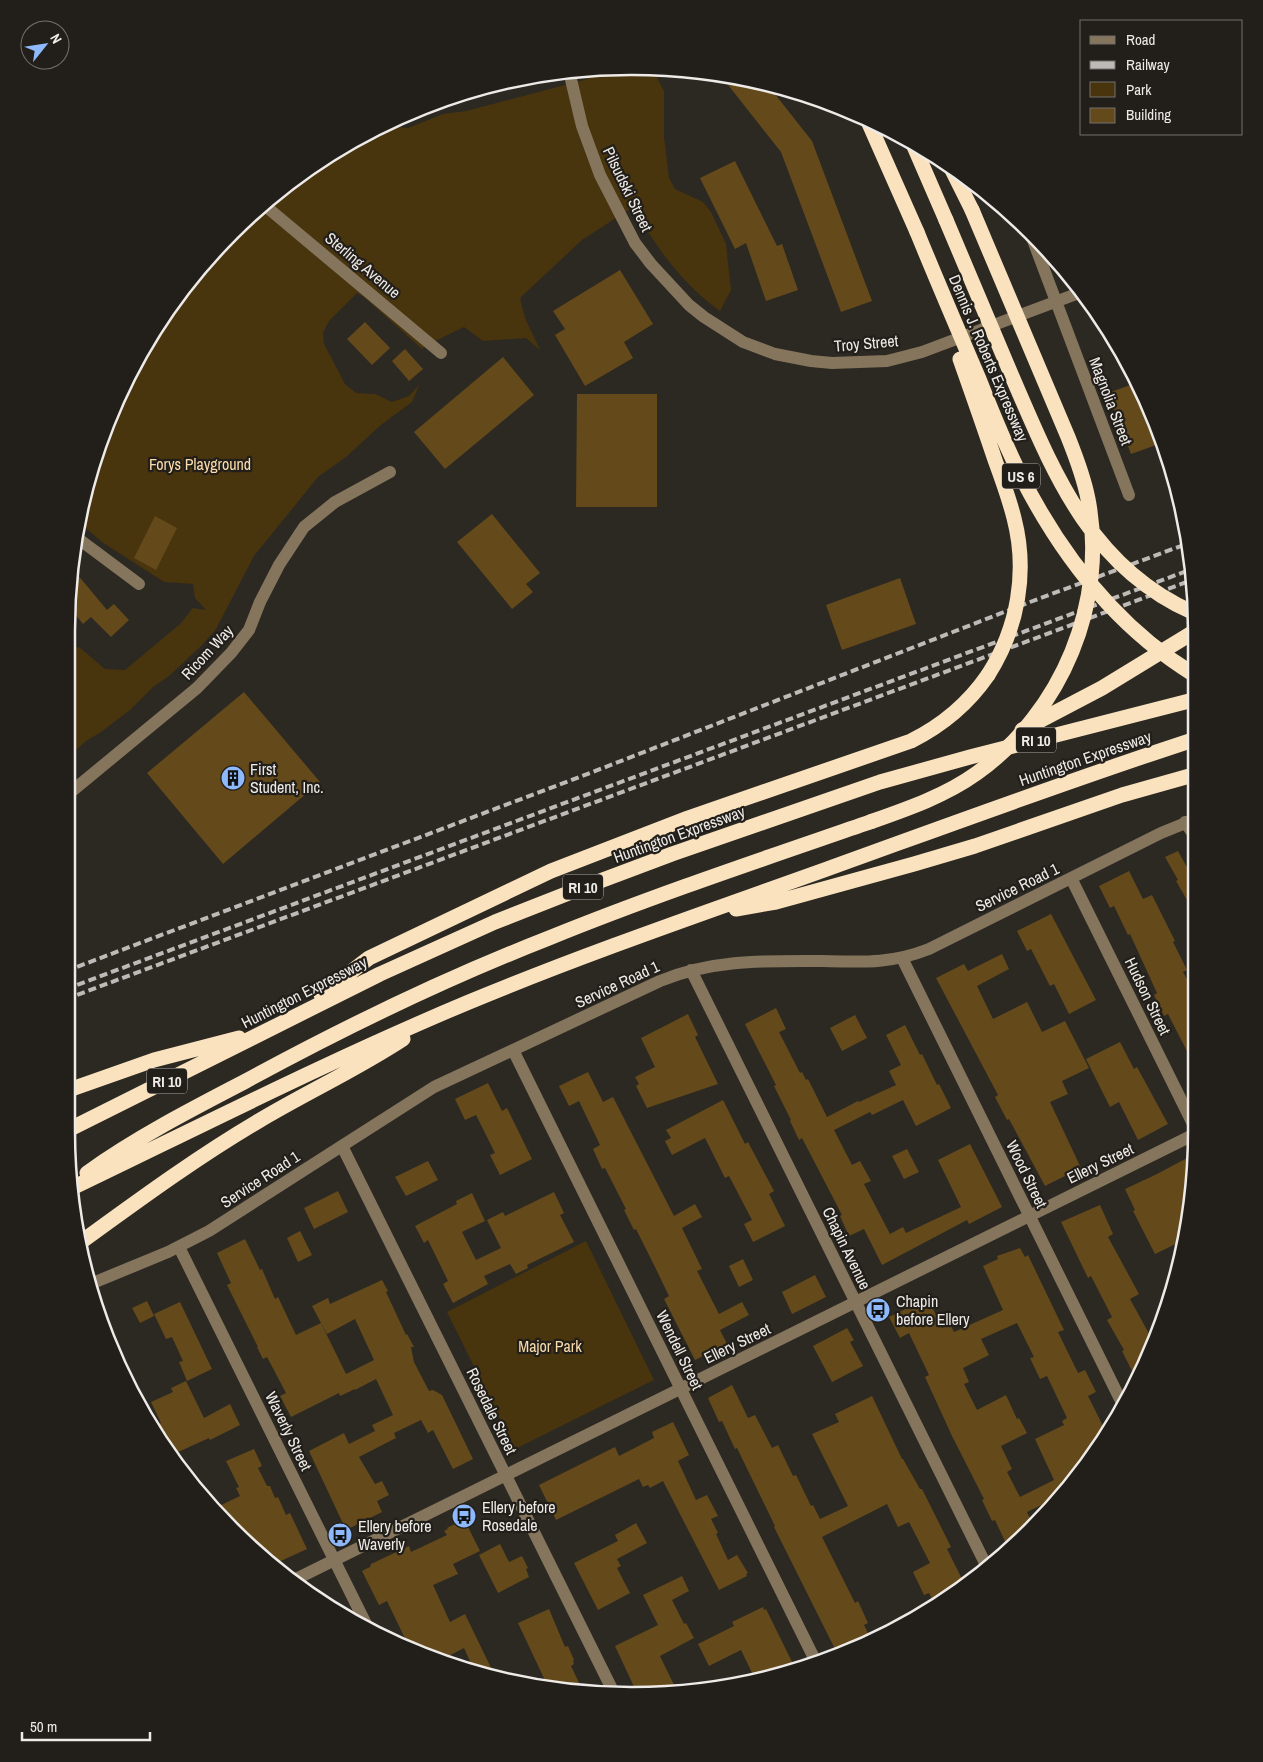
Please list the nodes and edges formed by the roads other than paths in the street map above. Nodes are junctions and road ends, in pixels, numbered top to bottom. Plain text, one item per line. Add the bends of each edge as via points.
1 (570, 79) edge
2 (871, 129) edge
3 (918, 155) edge
4 (957, 181) edge
5 (269, 209) edge
6 (917, 232) junction
7 (1037, 251) edge
8 (1074, 295) edge
9 (1056, 302) junction
10 (689, 305) joint
11 (441, 353) dead end
12 (390, 472) dead end
13 (1129, 495) dead end
14 (82, 545) edge
15 (139, 584) dead end
16 (1187, 609) edge
17 (1188, 635) edge
18 (1188, 671) edge
19 (1188, 701) edge
20 (1188, 742) edge
21 (970, 757) junction
22 (1188, 776) edge
23 (75, 789) edge
24 (1188, 821) edge
25 (1071, 878) junction
26 (700, 914) junction
27 (902, 958) junction
28 (691, 970) junction
29 (441, 1014) junction
30 (295, 1015) junction
31 (267, 1030) junction
32 (513, 1050) junction
33 (75, 1087) edge
34 (1188, 1114) edge
35 (75, 1126) edge
36 (1188, 1138) edge
37 (342, 1146) junction
38 (77, 1179) edge
39 (78, 1185) edge
40 (1030, 1216) junction
41 (86, 1238) edge
42 (179, 1247) junction
43 (96, 1282) edge
44 (856, 1302) junction
45 (681, 1389) junction
46 (1119, 1398) edge
47 (506, 1476) junction
48 (334, 1560) junction
49 (984, 1561) edge
50 (300, 1577) edge
51 (363, 1617) edge
52 (813, 1656) edge
53 (611, 1686) edge

1 - 10 street, Pilsudski Street via 582,126 600,175 635,243
2 - 6 highway, Dennis J. Roberts Expressway / US 6
3 - 16 highway, Dennis J. Roberts Expressway / US 6, bridge via 1042,447 1075,508 1098,540 1131,574
4 - 38 highway, bridge via 1068,437 1080,469 1092,533 1088,598 1076,641 1044,705 1017,738 987,766 916,806 613,913 414,996 302,1050 119,1150
5 - 11 street, Sterling Avenue
6 - 18 highway, Dennis J. Roberts Expressway / US 6, bridge via 1008,449 1044,518 1080,570 1111,606 1156,649
6 - 30 highway, bridge via 1011,506 1017,532 1021,569 1017,606 1006,643 973,695 948,718 911,741 688,818 543,874 368,958
7 - 9 street, Magnolia Street
8 - 9 street, Troy Street
9 - 10 street, Troy Street via 912,355 887,361 852,363 792,359 760,349 723,330
9 - 13 street, Magnolia Street
12 - 23 street, Ricom Way via 335,502 304,527 279,565 249,630 225,660 197,688
14 - 15 street
17 - 21 highway via 1102,688
19 - 21 highway, Huntington Expressway / RI 10
20 - 26 highway, Huntington Expressway
21 - 30 highway, Huntington Expressway / RI 10 via 880,782 584,887 445,944
22 - 26 highway via 1122,795 959,851 845,884 776,902
24 - 25 street, Service Road 1
25 - 27 street, Service Road 1 via 929,948
25 - 34 street, Hudson Street
26 - 29 highway, Huntington Expressway
27 - 28 street, Service Road 1 via 874,962 744,962
27 - 40 street, Wood Street
28 - 32 street, Service Road 1 via 660,981
28 - 44 street, Chapin Avenue
29 - 39 highway, Huntington Expressway
29 - 41 highway via 372,1060 221,1144
30 - 31 highway, Huntington Expressway / RI 10
31 - 33 highway via 154,1060
31 - 35 highway, Huntington Expressway / RI 10
32 - 37 street, Service Road 1 via 434,1088
32 - 45 street, Wendell Street
36 - 40 street, Ellery Street
37 - 42 street, Service Road 1
37 - 47 street, Rosedale Street
40 - 44 street, Ellery Street
40 - 46 street, Wood Street
42 - 43 street, Service Road 1
42 - 48 street, Waverly Street
44 - 45 street, Ellery Street
44 - 49 street, Chapin Avenue
45 - 47 street, Ellery Street
45 - 52 street, Wendell Street
47 - 48 street, Ellery Street
47 - 53 street, Rosedale Street
48 - 50 street, Ellery Street
48 - 51 street, Waverly Street

